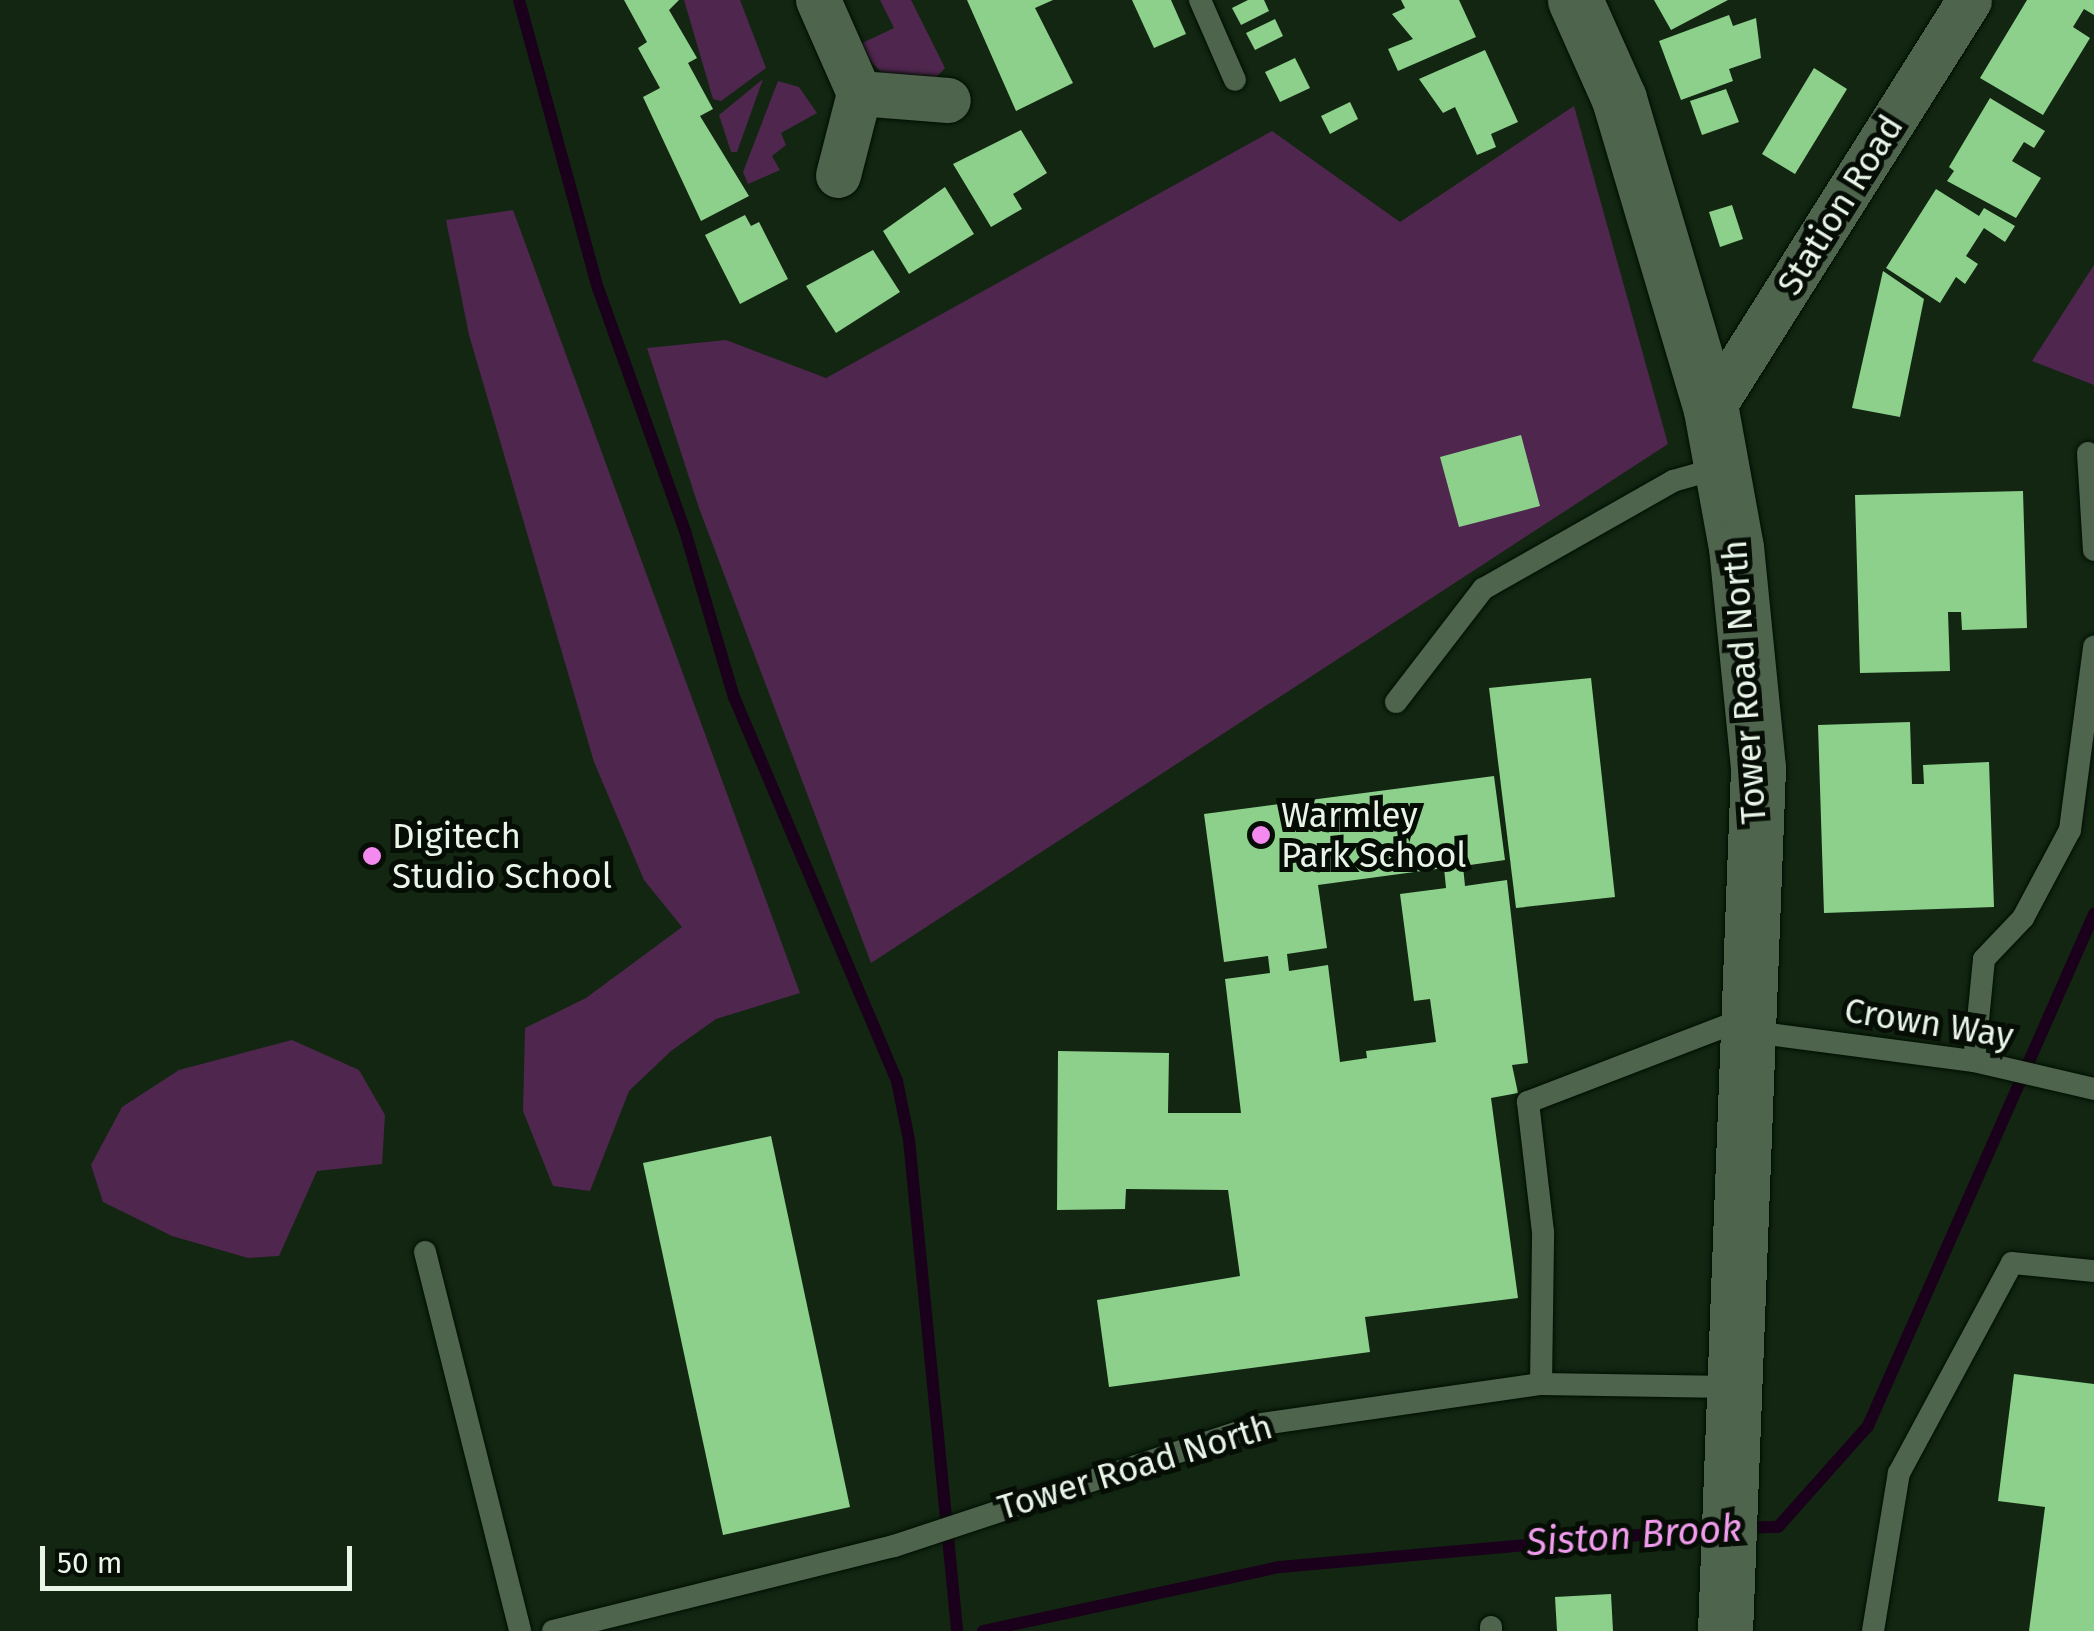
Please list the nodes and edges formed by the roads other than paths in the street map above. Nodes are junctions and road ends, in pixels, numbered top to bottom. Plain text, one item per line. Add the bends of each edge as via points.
1 (818, 0) edge
2 (1200, 0) edge
3 (1574, 0) edge
4 (1969, 0) edge
5 (1234, 80) dead end
6 (858, 93) junction
7 (948, 100) dead end
8 (838, 176) dead end
9 (1711, 410) junction
10 (2088, 453) dead end
11 (1722, 466) junction
12 (2094, 550) edge
13 (2094, 646) edge
14 (1396, 702) dead end
15 (1753, 1024) junction
16 (1965, 1059) junction
17 (2094, 1089) edge
18 (425, 1252) dead end
19 (2094, 1271) edge
20 (1542, 1384) junction
21 (1730, 1387) junction
22 (520, 1631) edge
23 (552, 1631) edge
24 (1725, 1631) edge
25 (1873, 1631) edge

1 - 6 street
2 - 5 lane
3 - 9 street, Tower Road North via 1619,100
4 - 9 street, Station Road
6 - 7 street
6 - 8 street
9 - 11 street, Tower Road North
10 - 12 lane
11 - 14 lane via 1673,481 1482,590
11 - 15 street, Tower Road North via 1758,769
13 - 16 lane via 2070,830 2023,918 1984,959
15 - 16 lane, Crown Way
15 - 20 lane via 1528,1102 1543,1232
15 - 21 street, Tower Road North
16 - 17 lane, Crown Way
18 - 22 lane
19 - 25 lane via 2012,1263 1899,1473
20 - 21 lane, Tower Road North
20 - 23 lane, Tower Road North via 1262,1424 909,1541
21 - 24 street, Tower Road North

